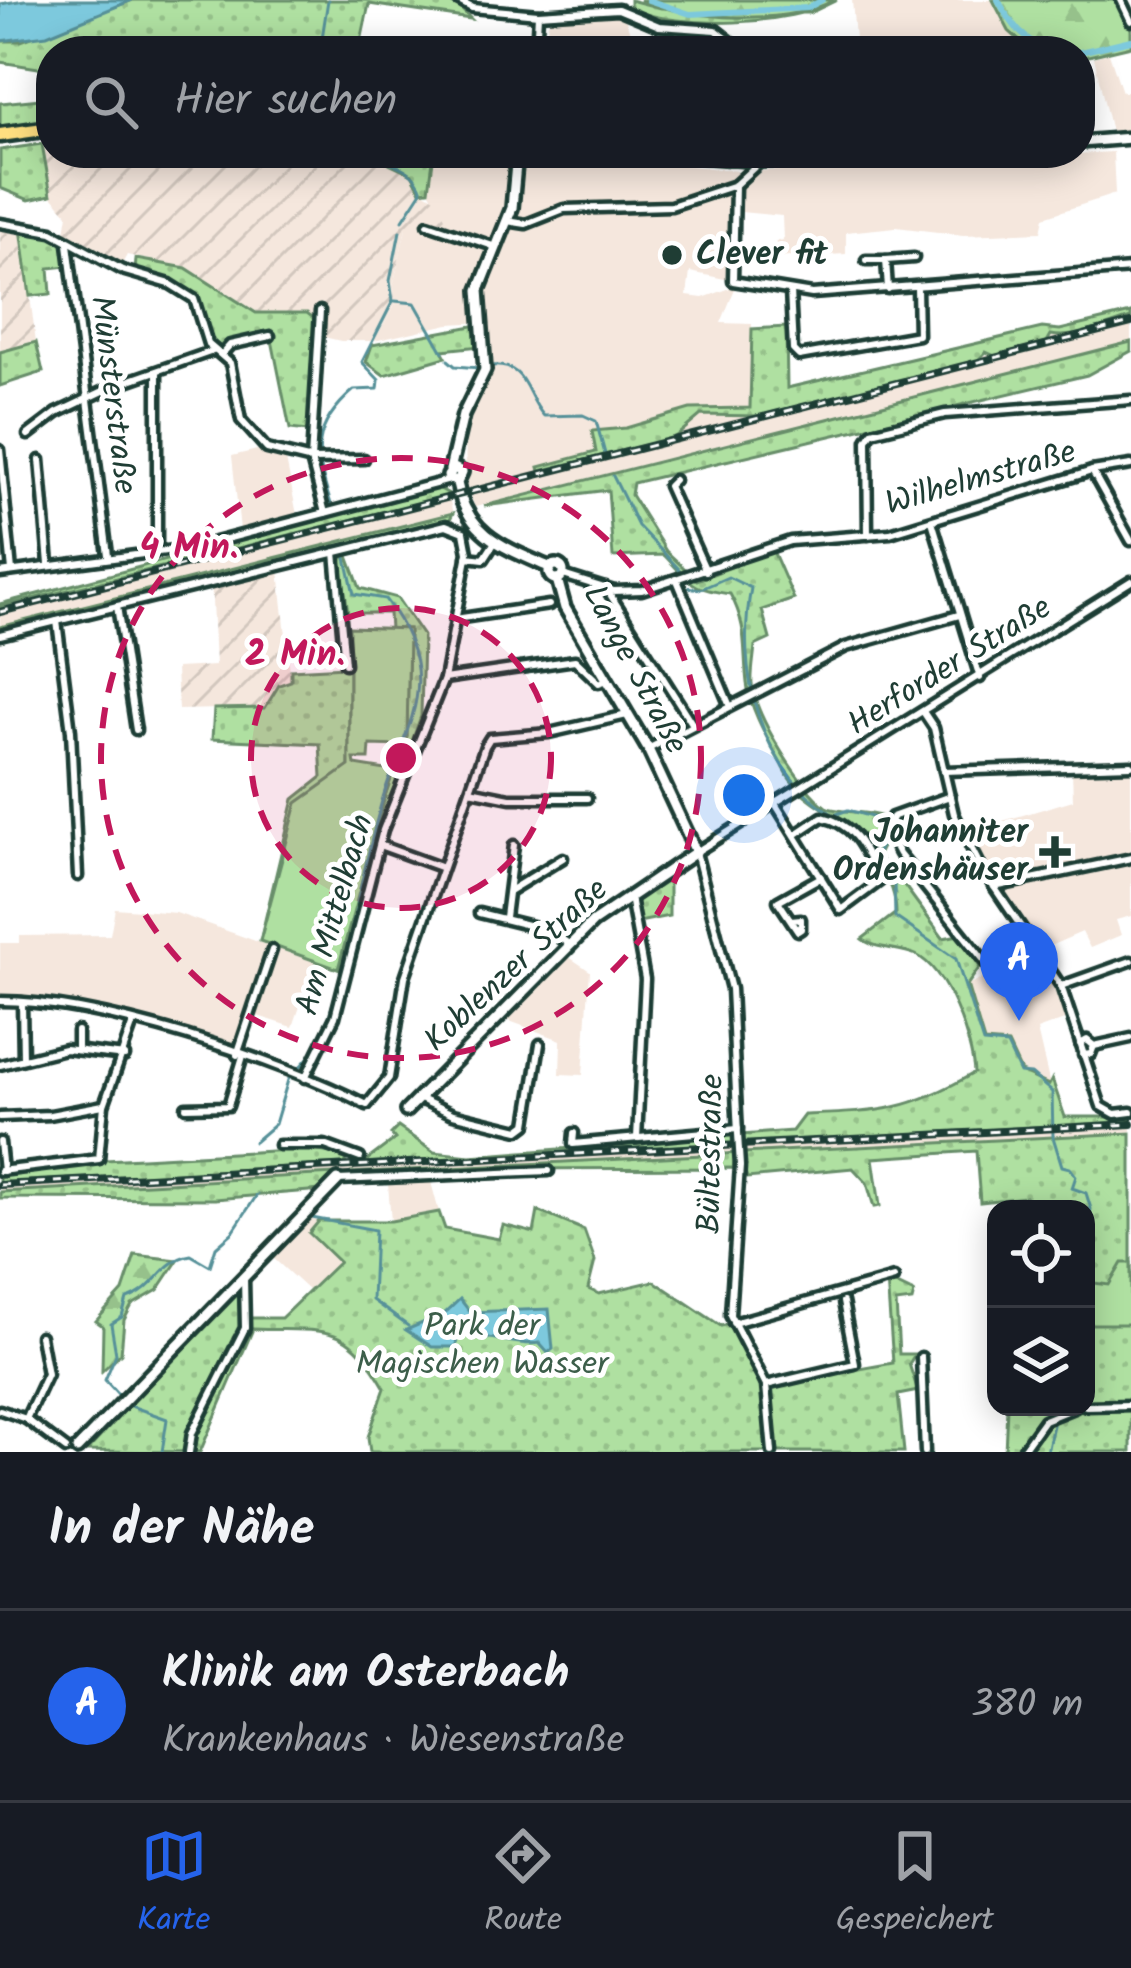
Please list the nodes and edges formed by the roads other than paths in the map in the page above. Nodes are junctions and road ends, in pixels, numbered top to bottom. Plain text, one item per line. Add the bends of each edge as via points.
1 (457, 0) edge
2 (1121, 1) edge
3 (538, 14) junction
4 (1131, 21) edge
5 (537, 36) edge
6 (724, 36) edge
7 (36, 130) edge
8 (0, 135) edge
9 (1095, 142) edge
10 (1131, 142) edge
11 (518, 168) edge
12 (753, 168) edge
13 (735, 185) junction
14 (507, 220) junction
15 (0, 223) edge
16 (428, 224) dead end
17 (67, 241) junction
18 (496, 247) junction
19 (914, 258) dead end
20 (866, 260) dead end
21 (886, 260) junction
22 (1131, 269) edge
23 (916, 286) junction
24 (888, 289) junction
25 (790, 291) junction
26 (320, 311) dead end
27 (270, 335) dead end
28 (218, 352) junction
29 (157, 372) junction
30 (88, 400) junction
31 (1131, 400) edge
32 (28, 435) dead end
33 (0, 449) edge
34 (314, 459) junction
35 (364, 459) dead end
36 (40, 460) dead end
37 (1131, 465) edge
38 (1092, 470) junction
39 (453, 475) junction
40 (674, 479) dead end
41 (325, 513) junction
42 (932, 521) junction
43 (868, 536) junction
44 (1131, 541) edge
45 (495, 542) junction
46 (157, 551) junction
47 (335, 552) junction
48 (108, 555) junction
49 (467, 557) junction
50 (49, 565) junction
51 (12, 571) junction
52 (703, 572) junction
53 (0, 573) edge
54 (557, 574) junction
55 (679, 580) junction
56 (1131, 581) edge
57 (606, 588) junction
58 (549, 605) dead end
59 (118, 606) junction
60 (959, 615) junction
61 (454, 619) junction
62 (57, 621) junction
63 (0, 634) edge
64 (346, 664) dead end
65 (980, 678) junction
66 (444, 679) junction
67 (605, 681) junction
68 (730, 705) junction
69 (924, 713) junction
70 (627, 716) junction
71 (693, 725) junction
72 (136, 730) dead end
73 (648, 749) junction
74 (1131, 765) edge
75 (944, 770) junction
76 (470, 790) junction
77 (794, 791) joint
78 (950, 796) junction
79 (587, 798) dead end
80 (775, 804) junction
81 (795, 835) junction
82 (514, 845) dead end
83 (382, 846) junction
84 (696, 852) junction
85 (563, 858) dead end
86 (1131, 858) edge
87 (440, 867) junction
88 (78, 877) dead end
89 (821, 877) junction
90 (994, 887) junction
91 (509, 891) junction
92 (629, 895) junction
93 (479, 914) dead end
94 (505, 917) junction
95 (791, 920) dead end
96 (569, 944) junction
97 (272, 950) dead end
98 (1039, 950) junction
99 (1131, 961) edge
100 (1061, 986) junction
101 (0, 1001) edge
102 (22, 1001) junction
103 (133, 1023) junction
104 (76, 1031) dead end
105 (1131, 1038) edge
106 (540, 1044) dead end
107 (1080, 1044) junction
108 (1094, 1046) junction
109 (77, 1048) junction
110 (240, 1055) junction
111 (1083, 1055) junction
112 (125, 1056) junction
113 (23, 1059) junction
114 (0, 1065) edge
115 (302, 1077) junction
116 (418, 1098) junction
117 (104, 1105) junction
118 (186, 1107) dead end
119 (406, 1111) dead end
120 (1131, 1112) edge
121 (0, 1117) edge
122 (738, 1131) junction
123 (574, 1132) dead end
124 (637, 1138) junction
125 (0, 1142) edge
126 (279, 1145) dead end
127 (360, 1158) dead end
128 (1, 1171) edge
129 (549, 1171) dead end
130 (338, 1180) joint
131 (244, 1277) junction
132 (894, 1277) dead end
133 (843, 1302) dead end
134 (733, 1323) junction
135 (40, 1336) dead end
136 (921, 1357) dead end
137 (766, 1385) junction
138 (1131, 1405) edge
139 (1095, 1406) edge
140 (0, 1410) edge
141 (1052, 1416) edge
142 (26, 1419) junction
143 (72, 1451) edge
144 (189, 1452) edge
145 (772, 1452) edge
146 (925, 1452) edge
147 (1021, 1452) edge

1 - 3 street
2 - 4 street
3 - 5 street
3 - 6 street via 618,9 659,26
7 - 8 highway
9 - 10 street
11 - 14 street
12 - 13 street
13 - 14 street via 654,208 564,209 526,224
13 - 25 street via 733,281
14 - 18 street
15 - 17 street
16 - 18 street
17 - 28 street via 194,299
17 - 30 street, Münsterstraße
18 - 39 street via 479,290 486,367 463,415
19 - 21 street
20 - 21 street
21 - 24 street
22 - 23 street
23 - 24 street
23 - 25 street via 918,335 799,356
24 - 25 street
26 - 34 street
27 - 28 street
28 - 29 street
28 - 34 street via 232,370 250,432 267,449
29 - 30 street
29 - 46 street
30 - 32 street
30 - 48 street, Münsterstraße
31 - 43 street via 945,414 872,432
33 - 51 street
34 - 35 street
34 - 41 street
36 - 50 street
37 - 38 street, Wilhelmstraße
38 - 42 street, Wilhelmstraße
38 - 44 street
39 - 41 street
39 - 45 street via 471,523
40 - 52 street via 668,486
41 - 46 street
42 - 43 street, Wilhelmstraße
42 - 60 street
43 - 52 street, Wilhelmstraße via 790,541
45 - 49 street via 484,559
45 - 54 street
46 - 48 street
47 - 49 street via 450,525 466,536
47 - 59 street
47 - 64 street
48 - 50 street
49 - 61 street, Am Mittelbach
50 - 51 street
51 - 53 street
52 - 55 street, Wilhelmstraße
54 - 57 street
54 - 67 street, Lange Straße via 565,608
55 - 57 street, Wilhelmstraße via 634,592
55 - 68 street
56 - 65 street, Herforder Straße
57 - 71 street
58 - 61 street
59 - 62 street
59 - 72 street
60 - 65 street
60 - 68 street via 846,647
61 - 66 street, Am Mittelbach
62 - 63 street
62 - 88 street
65 - 69 street, Herforder Straße
66 - 67 street via 575,660
66 - 83 street, Am Mittelbach
67 - 70 street, Lange Straße
68 - 71 street
69 - 75 street
69 - 77 street, Herforder Straße
70 - 73 street, Lange Straße
70 - 76 street via 490,738
71 - 73 street
73 - 84 street, Lange Straße
74 - 75 street
75 - 78 street
76 - 79 street
76 - 87 street
77 - 80 street, Koblenzer Straße
78 - 90 street
78 - 98 street via 892,818 888,833 899,854 990,968
80 - 81 street
80 - 84 street, Koblenzer Straße
81 - 89 street
81 - 89 street via 822,817 857,833 880,880 841,910
82 - 91 street
83 - 87 street
83 - 115 street, Am Mittelbach via 335,1017
84 - 92 street, Koblenzer Straße
84 - 122 street, Bültestraße via 734,1002
85 - 91 street
86 - 90 street
87 - 115 street via 405,977 388,1078 368,1106
89 - 95 street via 778,901
90 - 98 street
91 - 94 street
92 - 96 street, Koblenzer Straße
92 - 124 street via 645,979
93 - 94 street
94 - 96 street
96 - 116 street, Koblenzer Straße
97 - 110 street
98 - 100 street
99 - 100 street
100 - 107 street
101 - 102 street
102 - 103 street
102 - 113 street
103 - 110 street
103 - 112 street
104 - 109 street
105 - 108 street
106 - 116 street via 527,1124 519,1130
107 - 108 street
107 - 111 street
108 - 111 street
109 - 112 street
109 - 113 street
110 - 115 street
110 - 118 street via 228,1106
111 - 120 street via 1105,1112
112 - 117 street
113 - 114 street
116 - 119 street, Koblenzer Straße
117 - 121 street
117 - 128 street via 99,1159
122 - 124 street
122 - 134 street, Bültestraße, bridge
123 - 124 street via 573,1144
125 - 128 street
126 - 127 street via 326,1145
129 - 130 street
130 - 131 street
131 - 143 street
131 - 144 street via 245,1328
132 - 134 street
133 - 137 street via 856,1364
134 - 137 street
135 - 142 street via 47,1374
136 - 146 street
137 - 145 street
138 - 139 street
140 - 142 street
141 - 147 street
142 - 143 street

